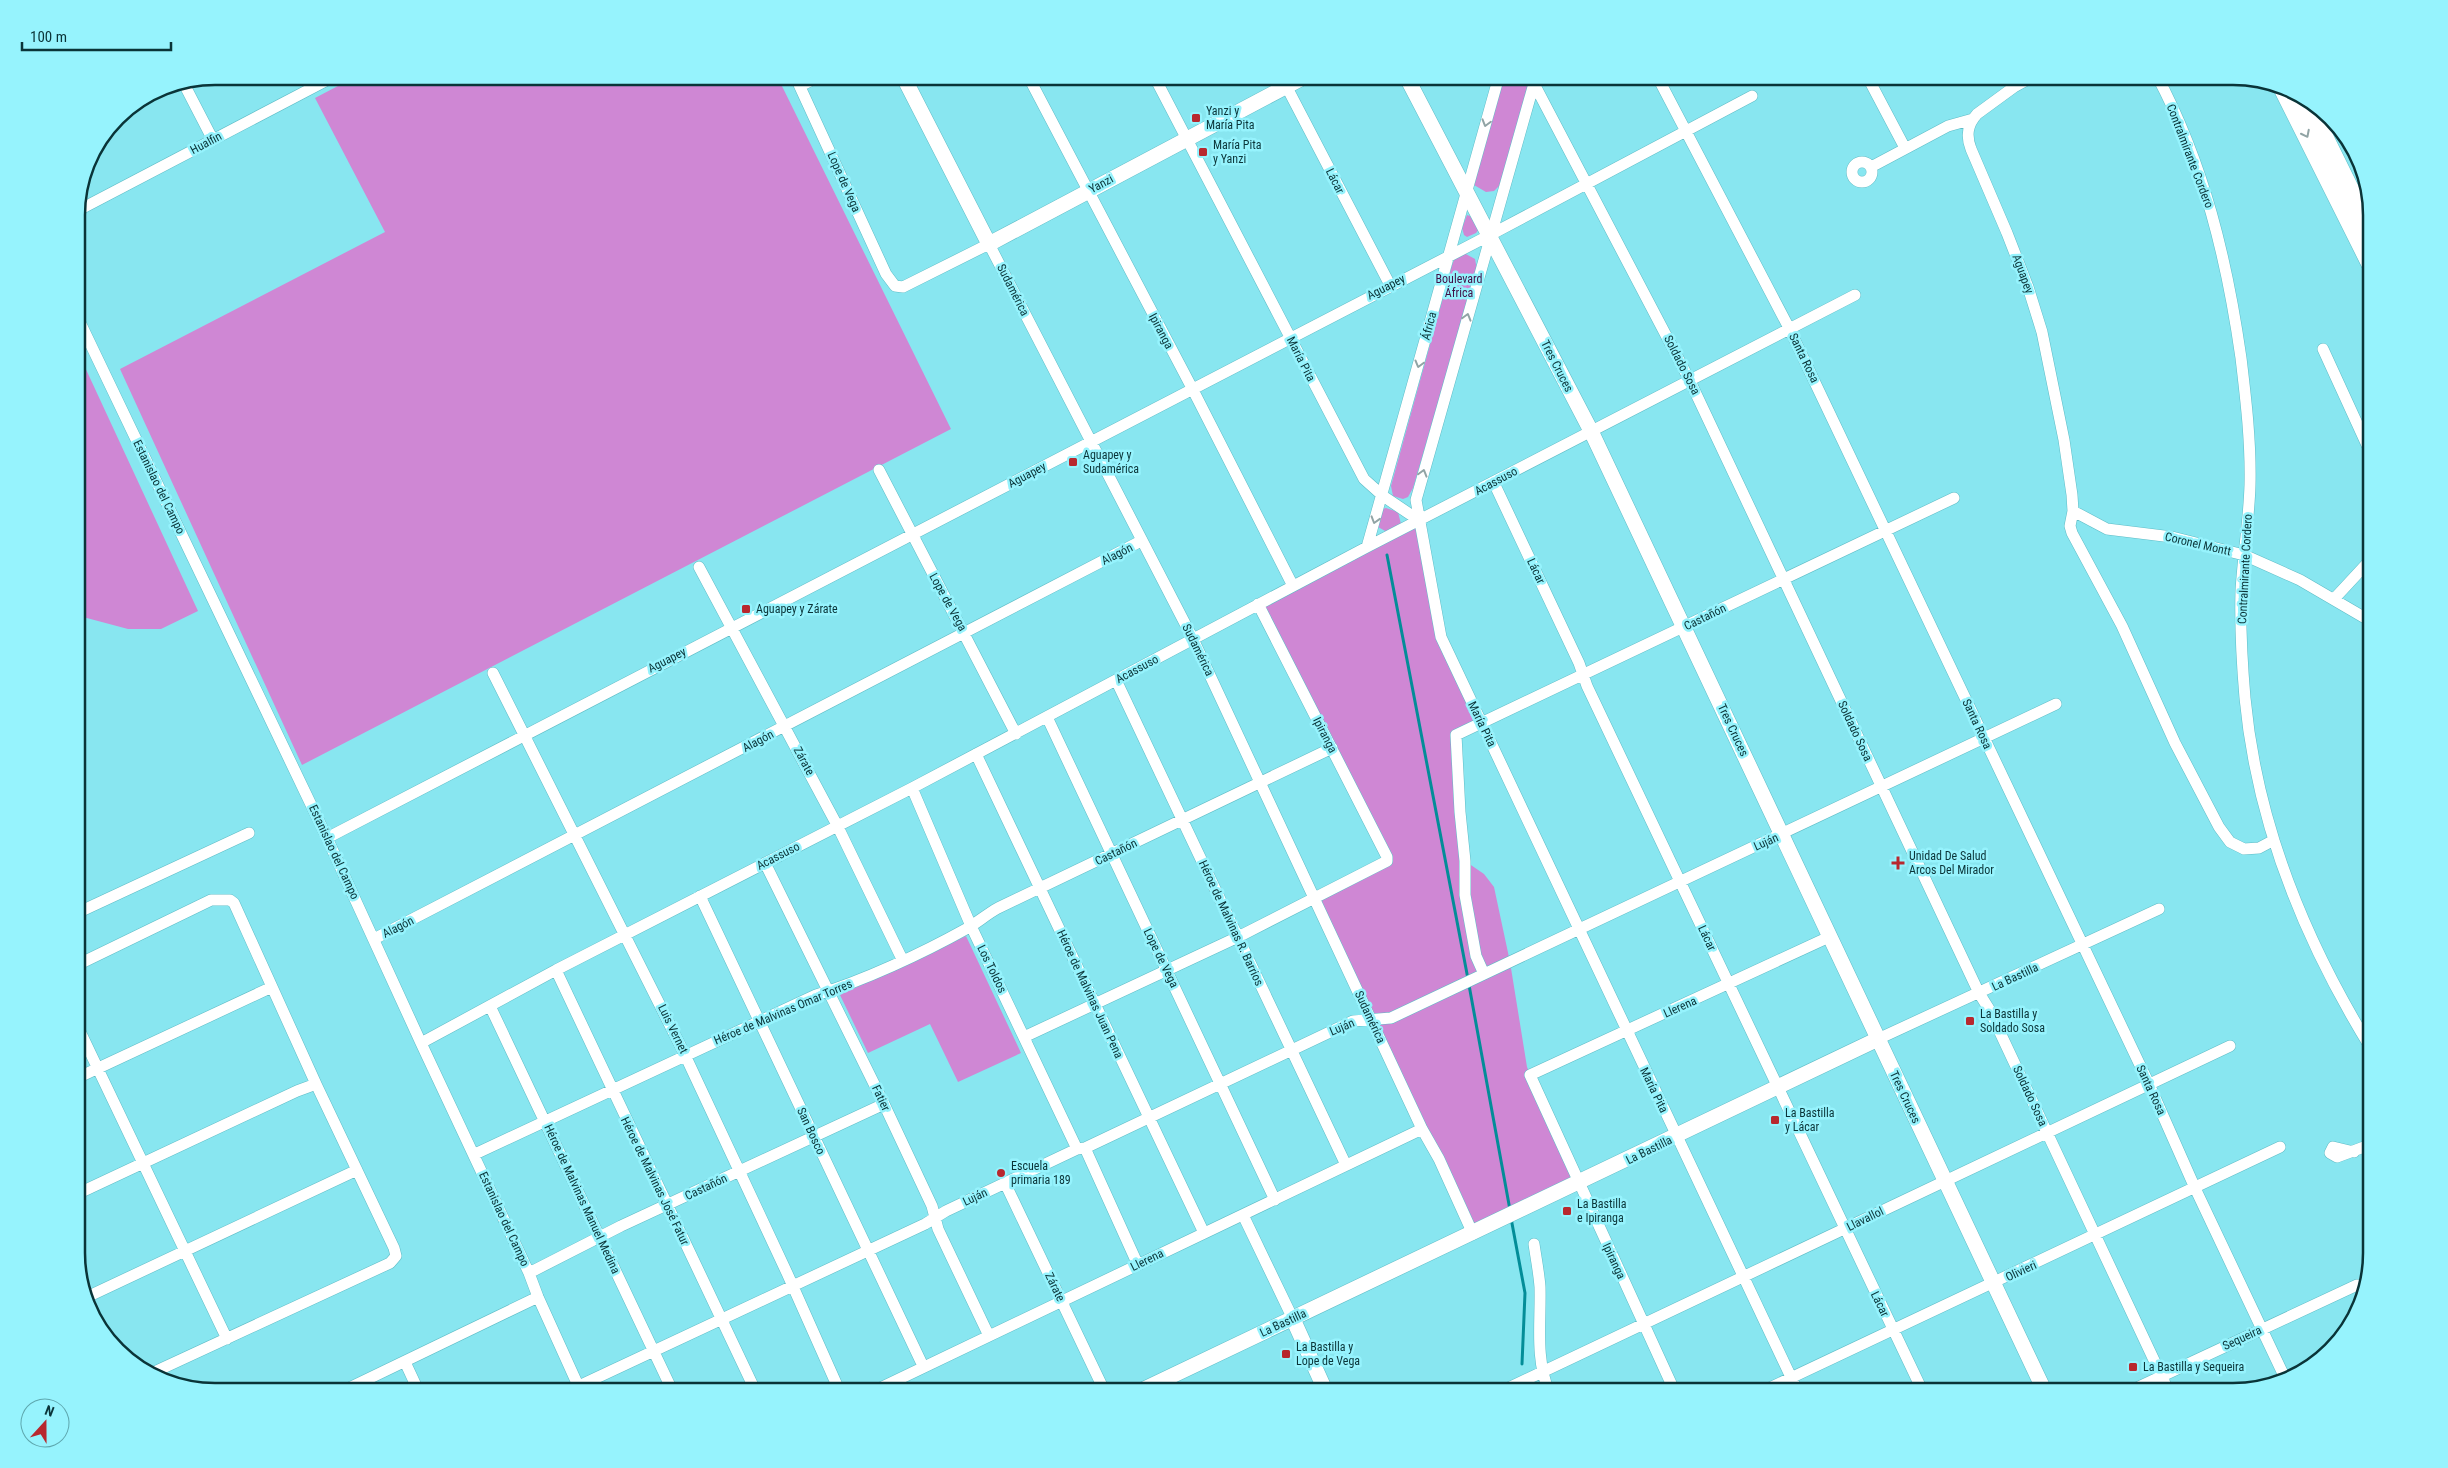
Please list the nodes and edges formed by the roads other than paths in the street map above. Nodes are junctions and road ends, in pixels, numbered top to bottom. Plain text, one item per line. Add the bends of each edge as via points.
1 (318, 85) edge
2 (800, 85) edge
3 (908, 85) edge
4 (1033, 85) edge
5 (1159, 85) edge
6 (1276, 85) edge
7 (1285, 85) edge
8 (1411, 85) edge
9 (1497, 85) edge
10 (1531, 85) edge
11 (1536, 85) edge
12 (1662, 85) edge
13 (1872, 85) edge
14 (2018, 85) edge
15 (2161, 85) edge
16 (187, 88) edge
17 (1752, 96) dead end
18 (2288, 97) edge
19 (2315, 115) edge
20 (1973, 119) junction
21 (1686, 131) junction
22 (1186, 139) junction
23 (212, 140) junction
24 (1905, 148) junction
25 (1871, 167) dead end
26 (1587, 182) junction
27 (1087, 191) junction
28 (1467, 192) junction
29 (85, 206) edge
30 (2363, 214) edge
31 (1490, 235) junction
32 (989, 244) junction
33 (2363, 246) edge
34 (1448, 256) junction
35 (1390, 285) junction
36 (895, 286) joint
37 (1855, 295) dead end
38 (1790, 328) junction
39 (85, 335) edge
40 (1290, 337) junction
41 (2323, 350) dead end
42 (1690, 381) junction
43 (1192, 388) junction
44 (1591, 430) junction
45 (2363, 437) edge
46 (1091, 442) junction
47 (879, 470) dead end
48 (1494, 482) junction
49 (1383, 496) junction
50 (1954, 498) dead end
51 (2073, 511) junction
52 (1420, 521) junction
53 (1886, 529) junction
54 (912, 535) junction
55 (1141, 541) junction
56 (1367, 547) junction
57 (2244, 555) junction
58 (699, 567) dead end
59 (2363, 568) edge
60 (1783, 580) junction
61 (1293, 586) junction
62 (2334, 599) junction
63 (1258, 604) junction
64 (2363, 617) edge
65 (732, 627) junction
66 (1685, 627) junction
67 (965, 632) junction
68 (1193, 639) junction
69 (493, 673) dead end
70 (1583, 675) junction
71 (1116, 680) junction
72 (2056, 704) dead end
73 (1047, 717) junction
74 (1482, 724) junction
75 (785, 726) junction
76 (523, 734) junction
77 (1016, 734) junction
78 (1984, 740) junction
79 (1332, 748) junction
80 (976, 754) junction
81 (1260, 782) junction
82 (1881, 787) junction
83 (912, 788) junction
84 (1183, 821) junction
85 (837, 825) junction
86 (249, 833) dead end
87 (1782, 835) junction
88 (575, 837) junction
89 (327, 838) junction
90 (2274, 840) junction
91 (1111, 854) junction
92 (765, 863) junction
93 (1680, 881) junction
94 (1040, 889) junction
95 (700, 896) junction
96 (1315, 898) junction
97 (85, 909) edge
98 (2159, 909) dead end
99 (971, 926) junction
100 (1579, 930) junction
101 (626, 935) junction
102 (1238, 937) junction
103 (1830, 937) junction
104 (374, 939) junction
105 (2082, 945) junction
106 (902, 959) junction
107 (85, 961) edge
108 (556, 970) junction
109 (1167, 970) junction
110 (1480, 976) junction
111 (1728, 985) junction
112 (272, 987) junction
113 (828, 991) junction
114 (1979, 993) junction
115 (1096, 1004) junction
116 (490, 1006) junction
117 (1372, 1020) junction
118 (760, 1021) junction
119 (1626, 1032) junction
120 (2363, 1035) edge
121 (1024, 1037) junction
122 (1878, 1039) junction
123 (85, 1043) edge
124 (421, 1044) junction
125 (2230, 1046) dead end
126 (1292, 1050) junction
127 (685, 1055) junction
128 (97, 1068) junction
129 (85, 1074) edge
130 (1530, 1075) joint
131 (316, 1084) junction
132 (1221, 1084) junction
133 (2150, 1084) junction
134 (1778, 1086) junction
135 (612, 1091) junction
136 (884, 1104) junction
137 (1148, 1118) junction
138 (546, 1122) junction
139 (1422, 1129) junction
140 (2047, 1132) junction
141 (813, 1136) junction
142 (1676, 1136) junction
143 (2280, 1147) dead end
144 (1081, 1148) junction
145 (2363, 1148) edge
146 (2354, 1152) dead end
147 (475, 1154) junction
148 (143, 1163) junction
149 (1346, 1165) junction
150 (357, 1170) junction
151 (739, 1172) junction
152 (1945, 1181) junction
153 (1005, 1183) junction
154 (1578, 1184) junction
155 (2195, 1188) junction
156 (85, 1190) edge
157 (1275, 1200) junction
158 (668, 1205) junction
159 (1243, 1215) junction
160 (935, 1218) junction
161 (1845, 1229) junction
162 (1204, 1233) junction
163 (1473, 1234) junction
164 (2094, 1236) junction
165 (599, 1237) junction
166 (1534, 1244) dead end
167 (185, 1251) junction
168 (867, 1252) junction
169 (1138, 1265) junction
170 (529, 1273) junction
171 (1743, 1276) junction
172 (1994, 1284) junction
173 (2357, 1285) dead end
174 (793, 1287) junction
175 (92, 1295) edge
176 (538, 1297) junction
177 (1061, 1301) junction
178 (1293, 1319) junction
179 (722, 1321) junction
180 (1643, 1324) junction
181 (2262, 1329) junction
182 (1893, 1330) junction
183 (989, 1336) junction
184 (227, 1339) junction
185 (654, 1353) junction
186 (404, 1362) junction
187 (923, 1366) junction
188 (159, 1370) edge
189 (1541, 1372) junction
190 (2283, 1373) edge
191 (2162, 1376) junction
192 (1791, 1378) junction
193 (361, 1383) edge
194 (414, 1383) edge
195 (577, 1383) edge
196 (592, 1383) edge
197 (669, 1383) edge
198 (752, 1383) edge
199 (836, 1383) edge
200 (890, 1383) edge
201 (1101, 1383) edge
202 (1157, 1383) edge
203 (1322, 1383) edge
204 (1518, 1383) edge
205 (1545, 1383) edge
206 (1671, 1383) edge
207 (1780, 1383) edge
208 (1794, 1383) edge
209 (1919, 1383) edge
210 (2041, 1383) edge
211 (2147, 1383) edge
212 (2165, 1383) edge

1 - 23 street, Hualfin
2 - 36 street, Lope de Vega via 886,274
3 - 32 street, Sudamérica
4 - 27 street, Ipiranga
5 - 22 street, María Pita
6 - 22 street, Yanzi
7 - 35 street, Lácar
8 - 28 street, Tres Cruces
9 -> 28 street, África
10 - 31 street
11 - 26 street, Soldado Sosa
12 - 21 street, Santa Rosa
13 - 24 street
14 - 20 street
15 - 57 street, Contralmirante Cordero via 2204,188 2229,286 2249,442 2250,486
16 - 23 street
17 - 21 street, Aguapey
18 -> 33 main road
19 - 30 main road
20 - 24 street via 1948,126
20 - 51 street, Aguapey via 1967,134 1968,142 2008,233 2042,332 2064,440
21 - 26 street, Aguapey
21 - 38 street, Santa Rosa
22 - 27 street, Yanzi
22 - 40 street, María Pita
23 - 29 street, Hualfin
24 - 25 street
26 - 31 street, Aguapey
26 - 42 street, Soldado Sosa
27 - 32 street, Yanzi
27 - 43 street, Ipiranga
28 - 31 street, Tres Cruces
28 - 34 street, África
31 - 34 street, Aguapey
31 - 44 street, Tres Cruces
52 -> 31 street via 1416,507 1418,492
32 - 36 street, Yanzi via 903,287
32 - 46 street, Sudamérica
34 - 35 street, Aguapey
34 -> 49 street, África
35 - 40 street, Aguapey
37 - 38 street, Acassuso
38 - 42 street, Acassuso
38 - 53 street, Santa Rosa
39 - 89 street, Estanislao del Campo
40 - 43 street, Aguapey
40 - 49 street, María Pita via 1364,480
41 - 45 street
42 - 44 street, Acassuso
42 - 60 street, Soldado Sosa
43 - 46 street, Aguapey
43 - 61 street, Ipiranga
44 - 48 street, Acassuso
44 - 66 street, Tres Cruces
46 - 54 street, Aguapey
46 - 55 street, Sudamérica
47 - 54 street, Lope de Vega
48 - 52 street, Acassuso
48 - 70 street, Lácar
49 - 52 street, María Pita
49 -> 56 street, África
50 - 53 street, Castañón
51 - 57 street, Coronel Montt via 2112,530 2172,537
51 - 90 street, Aguapey via 2072,533 2122,626 2179,751 2219,827 2230,842 2244,850 2259,848
52 - 56 street, Acassuso
52 - 74 street, María Pita via 1441,636
53 - 60 street, Castañón
53 - 78 street, Santa Rosa
54 - 65 street, Aguapey
54 - 67 street, Lope de Vega
55 - 67 street, Alagón
55 - 68 street, Sudamérica
56 - 61 street, Acassuso
57 - 62 street, Coronel Montt
57 - 90 street, Contralmirante Cordero via 2241,632 2246,701 2261,790
58 - 65 street, Zárate
59 - 62 street
60 - 66 street, Castañón
60 - 82 street, Soldado Sosa
61 - 63 street, Acassuso
62 - 64 street, Coronel Montt
63 - 68 street, Acassuso
63 - 79 street, Ipiranga
65 - 75 street, Zárate
65 - 76 street, Aguapey
66 - 70 street, Castañón
66 - 87 street, Tres Cruces
67 - 75 street, Alagón
67 - 77 street, Lope de Vega
68 - 71 street, Acassuso
68 - 81 street, Sudamérica
69 - 76 street, Luis Vernet
70 - 74 street, Castañón
70 - 93 street, Lácar
71 - 73 street, Acassuso
71 - 84 street, Héroe de Malvinas R. Barrios
72 - 78 street, Luján
73 - 77 street, Acassuso
73 - 91 street, Lope de Vega
74 - 100 street, María Pita
74 - 110 street, Castañón via 1456,735 1466,861 1465,895
75 - 85 street, Zárate
75 - 88 street, Alagón
76 - 88 street, Luis Vernet
76 - 89 street, Aguapey
77 - 80 street, Acassuso
78 - 82 street, Luján
78 - 105 street, Santa Rosa
79 - 81 street, Castañón
79 - 96 street, Ipiranga via 1387,861
80 - 83 street, Acassuso
80 - 94 street, Héroe de Malvinas Juan Pena
81 - 84 street, Castañón
81 - 96 street, Sudamérica
82 - 87 street, Luján
82 - 114 street, Soldado Sosa
83 - 85 street, Acassuso
83 - 99 street, Los Toldos
84 - 91 street, Castañón
84 - 102 street, Héroe de Malvinas R. Barrios
85 - 92 street, Acassuso
85 - 106 street, Zárate
86 - 97 street
87 - 93 street, Luján
87 - 103 street, Tres Cruces
88 - 101 street, Luis Vernet
88 - 104 street, Alagón
89 - 104 street, Estanislao del Campo
90 - 120 street, Contralmirante Cordero via 2291,896 2310,938
91 - 94 street, Castañón
91 - 109 street, Lope de Vega
92 - 95 street, Acassuso
92 - 113 street, Fatier
93 - 100 street, Luján
93 - 111 street, Lácar
94 - 99 street, Castañón via 998,908
94 - 115 street, Héroe de Malvinas Juan Pena
95 - 101 street, Acassuso
95 - 118 street, San Bosco
96 - 102 street
96 - 117 street, Sudamérica
98 - 105 street, La Bastilla
99 - 106 street, Castañón
99 - 121 street, Los Toldos
100 - 110 street, Luján
100 - 119 street, María Pita
101 - 108 street, Acassuso
101 - 127 street, Luis Vernet
102 - 109 street
102 - 126 street, Héroe de Malvinas R. Barrios
103 - 111 street, Llerena
103 - 122 street, Tres Cruces
104 - 124 street, Estanislao del Campo
105 - 114 street, La Bastilla
105 - 133 street, Santa Rosa
106 - 113 street, Héroe de Malvinas Omar Torres
107 - 112 street via 210,900 225,898 234,903
108 - 116 street, Acassuso
108 - 135 street, Héroe de Malvinas José Fatur
109 - 115 street
109 - 132 street, Lope de Vega
110 - 117 street, Luján via 1390,1018
111 - 119 street, Llerena
111 - 134 street, Lácar
112 - 128 street
112 - 131 street
113 - 118 street, Héroe de Malvinas Omar Torres
113 - 136 street, Fatier
114 - 122 street, La Bastilla
114 - 140 street, Soldado Sosa
115 - 121 street
115 - 137 street, Héroe de Malvinas Juan Pena
116 - 124 street, Acassuso
116 - 138 street, Héroe de Malvinas Manuel Medina
117 - 126 street, Luján via 1353,1021
117 - 139 street, Sudamérica
118 - 127 street, Héroe de Malvinas Omar Torres
118 - 141 street, San Bosco
119 - 130 street, Llerena
119 - 142 street, María Pita
121 - 144 street, Los Toldos
122 - 134 street, La Bastilla
122 - 152 street, Tres Cruces
123 - 128 street
124 - 147 street, Estanislao del Campo
125 - 133 street, Llavallol
126 - 132 street, Luján
126 - 149 street, Héroe de Malvinas R. Barrios
127 - 135 street, Héroe de Malvinas Omar Torres
127 - 151 street, Luis Vernet
128 - 129 street
128 - 148 street
130 - 154 street, Ipiranga
131 - 148 street
131 - 150 street
132 - 137 street, Luján
132 - 157 street, Lope de Vega
133 - 140 street, Llavallol
133 - 155 street, Santa Rosa
134 - 142 street, La Bastilla
134 - 161 street, Lácar
135 - 138 street, Héroe de Malvinas Omar Torres
135 - 158 street, Héroe de Malvinas José Fatur
136 - 141 street, Castañón
136 - 160 street, Fatier
137 - 144 street, Luján
137 - 162 street, Héroe de Malvinas Juan Pena
138 - 147 street, Héroe de Malvinas Omar Torres
138 - 165 street, Héroe de Malvinas Manuel Medina
139 - 149 street, Llerena
139 - 163 street, Sudamérica via 1440,1160
140 - 152 street, Llavallol
140 - 164 street, Soldado Sosa
141 - 151 street, Castañón
141 - 168 street, San Bosco
142 - 154 street, La Bastilla
142 - 171 street, María Pita
143 - 155 street, Olivieri
144 - 153 street, Luján
144 - 169 street, Los Toldos
145 - 146 street
147 - 170 street, Estanislao del Campo
148 - 156 street
148 - 167 street
149 - 157 street, Llerena
150 - 167 street
150 - 184 street via 394,1248 394,1260
151 - 158 street, Castañón
151 - 174 street, Luis Vernet
152 - 161 street, Llavallol
152 - 172 street, Tres Cruces
153 - 160 street, Luján
153 - 177 street, Zárate
154 - 163 street, La Bastilla
154 - 180 street, Ipiranga
155 - 164 street, Olivieri
155 - 181 street, Santa Rosa
157 - 159 street, Llerena
158 - 165 street, Castañón
158 - 179 street, Héroe de Malvinas José Fatur
159 - 162 street, Llerena
159 - 178 street
160 - 168 street, Luján
160 - 183 street, Fatier
161 - 171 street, Llavallol
161 - 182 street, Lácar
162 - 169 street, Llerena
163 - 178 street, La Bastilla
164 - 172 street, Olivieri
164 - 191 street, Soldado Sosa
165 - 170 street, Castañón
165 - 185 street, Héroe de Malvinas Manuel Medina
166 - 189 street via 1540,1284 1538,1337
167 - 175 street
167 - 184 street
168 - 174 street, Luján
168 - 187 street, San Bosco
169 - 177 street, Llerena
170 - 176 street, Estanislao del Campo
171 - 180 street, Llavallol
171 - 192 street, María Pita
172 - 182 street, Olivieri
172 - 210 street, Tres Cruces
173 - 181 street, Sequeira
174 - 179 street, Luján
174 - 199 street, Luis Vernet
176 - 186 street
176 - 195 street, Estanislao del Campo
177 - 183 street, Llerena
177 - 201 street, Zárate
178 - 202 street, La Bastilla
178 - 203 street
179 - 185 street, Luján
179 - 198 street, Héroe de Malvinas José Fatur
180 - 189 street, Llavallol
180 - 206 street, Ipiranga
181 - 190 street, Santa Rosa
181 - 191 street, Sequeira
182 - 192 street, Olivieri
182 - 209 street, Lácar
183 - 187 street, Llerena
184 - 188 street
185 - 196 street, Luján
185 - 197 street, Héroe de Malvinas Manuel Medina
186 - 193 street
186 - 194 street
187 - 200 street, Llerena
189 - 204 street, Llavallol
189 - 205 street
191 - 211 street, Sequeira
191 - 212 street, Soldado Sosa
192 - 207 street, Olivieri
192 - 208 street, María Pita

